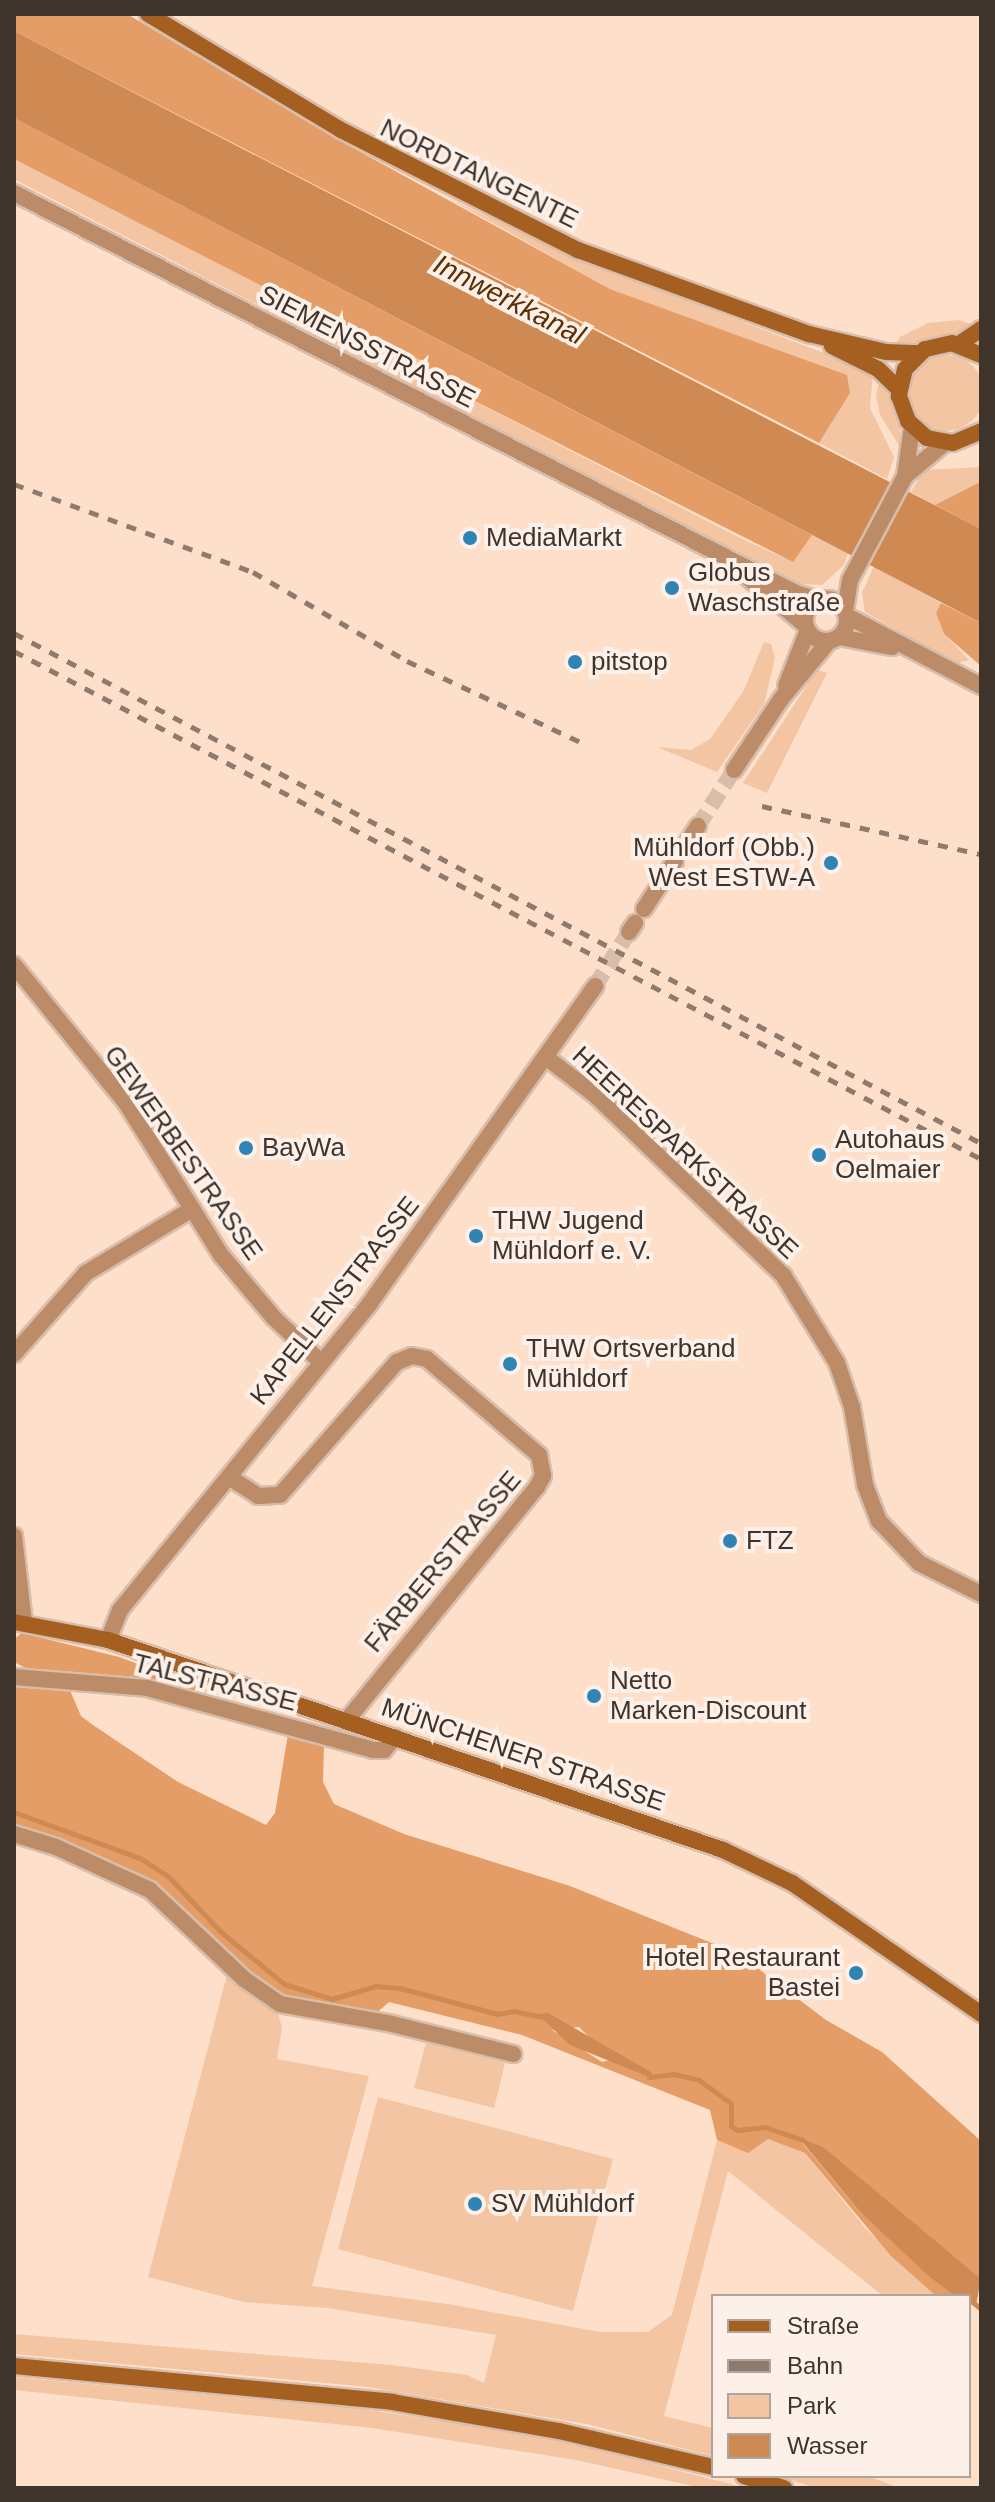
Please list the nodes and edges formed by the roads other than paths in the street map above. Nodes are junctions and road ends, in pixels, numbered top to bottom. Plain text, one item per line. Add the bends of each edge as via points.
1 (148, 14) edge
2 (14, 193) edge
3 (981, 329) edge
4 (809, 334) junction
5 (959, 344) junction
6 (919, 353) junction
7 (981, 355) edge
8 (899, 389) junction
9 (912, 427) junction
10 (980, 432) edge
11 (945, 443) junction
12 (905, 476) junction
13 (699, 543) junction
14 (850, 580) junction
15 (822, 599) junction
16 (846, 613) junction
17 (806, 628) junction
18 (834, 639) junction
19 (901, 648) junction
20 (981, 686) edge
21 (781, 699) junction
22 (734, 770) tunnel mouth
23 (698, 826) tunnel mouth
24 (636, 922) tunnel mouth
25 (14, 965) edge
26 (595, 986) tunnel mouth
27 (547, 1058) junction
28 (192, 1209) junction
29 (14, 1354) edge
30 (320, 1361) junction
31 (229, 1477) junction
32 (14, 1536) edge
33 (981, 1594) edge
34 (19, 1622) edge
35 (108, 1640) junction
36 (14, 1677) edge
37 (347, 1720) junction
38 (395, 1737) junction
39 (14, 1834) edge
40 (981, 2014) edge
41 (513, 2054) dead end
42 (14, 2366) edge
43 (711, 2467) edge
44 (751, 2478) edge
45 (784, 2488) edge

1 - 4 main road, NORDTANGENTE via 273,93 465,197 627,269
2 - 13 street, SIEMENSSTRASSE
3 - 5 main road
4 - 6 main road, NORDTANGENTE via 886,352
4 - 8 main road, NORDTANGENTE via 878,369
5 - 6 main road, NORDTANGENTE via 938,344
5 - 7 main road
6 - 8 main road via 905,369
8 - 9 main road via 901,409
9 - 11 main road
9 - 12 street
10 - 11 main road
11 - 12 street
12 - 14 street
13 - 15 street, SIEMENSSTRASSE
13 - 17 street, SIEMENSSTRASSE
14 - 15 street
14 - 16 street
15 - 16 street, SIEMENSSTRASSE
15 - 17 street via 809,607
16 - 18 street
16 - 19 street, SIEMENSSTRASSE
17 - 18 street, SIEMENSSTRASSE
17 - 21 street
18 - 19 street, SIEMENSSTRASSE
18 - 21 street
19 - 20 street
21 - 22 street
23 - 24 street
25 - 28 street, GEWERBESTRASSE via 126,1103
26 - 27 street, KAPELLENSTRASSE
27 - 30 street, KAPELLENSTRASSE via 370,1303
27 - 33 street, HEERESPARKSTRASSE via 605,1104 783,1275 837,1363 852,1407 865,1485 879,1521 919,1563
28 - 29 street via 86,1273
28 - 30 street, GEWERBESTRASSE via 238,1277
30 - 31 street, KAPELLENSTRASSE
31 - 35 street, KAPELLENSTRASSE via 120,1610
31 - 37 street, FÄRBERSTRASSE via 258,1496 280,1495 397,1362 412,1356 427,1359 539,1455 541,1481
32 - 34 street
34 - 35 main road, MÜNCHENER STRASSE
35 - 37 main road, MÜNCHENER STRASSE
36 - 38 street, TALSTRASSE via 147,1688 373,1750 384,1750
37 - 38 main road, MÜNCHENER STRASSE
38 - 40 main road, MÜNCHENER STRASSE via 695,1839 763,1868 824,1904
39 - 41 street via 150,1890 244,1979 280,2004
42 - 43 main road via 392,2402 559,2431
44 - 45 main road

